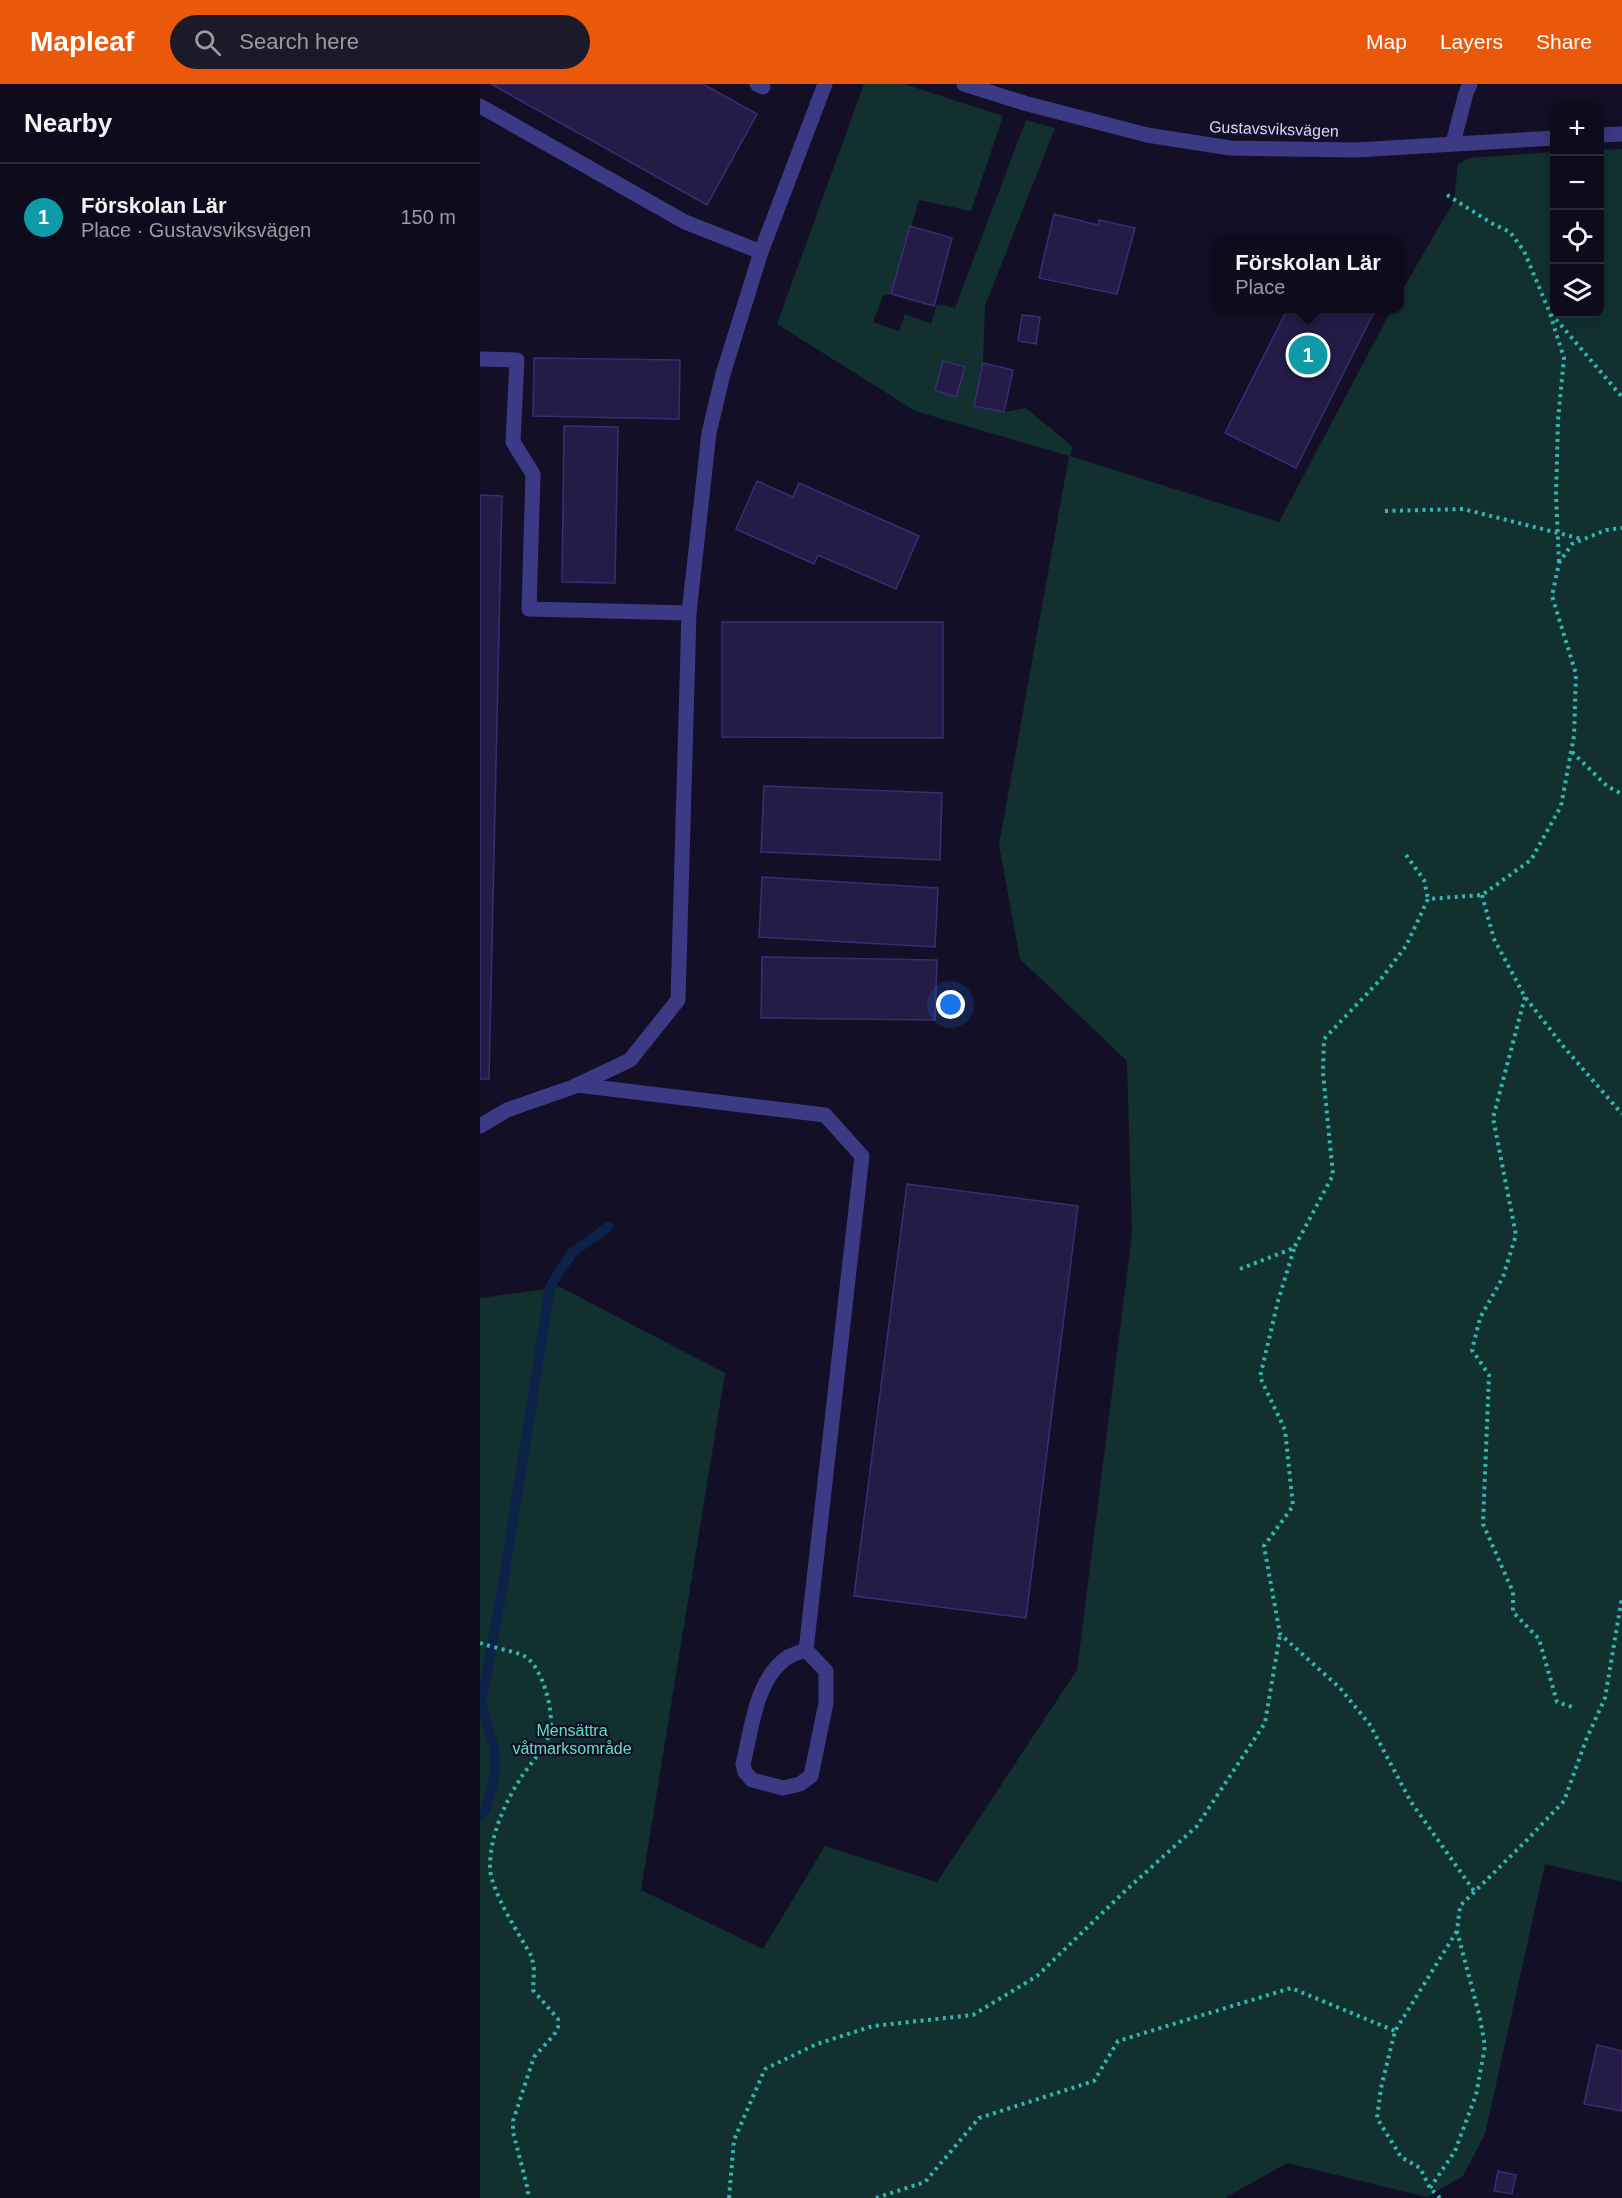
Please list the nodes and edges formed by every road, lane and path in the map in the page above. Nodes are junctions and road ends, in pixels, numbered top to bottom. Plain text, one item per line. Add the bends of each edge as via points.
1 (825, 84) edge
2 (964, 84) edge
3 (1470, 84) edge
4 (480, 106) edge
5 (1622, 134) edge
6 (1604, 135) edge
7 (1550, 138) edge
8 (1454, 143) junction
9 (1447, 195) dead end
10 (761, 252) junction
11 (1549, 311) junction
12 (480, 359) edge
13 (1622, 397) edge
14 (1385, 511) dead end
15 (1622, 528) edge
16 (1558, 534) junction
17 (1584, 540) junction
18 (1559, 563) junction
19 (689, 613) junction
20 (1572, 751) junction
21 (1622, 794) edge
22 (1406, 855) dead end
23 (1482, 895) junction
24 (1428, 899) junction
25 (1526, 997) junction
26 (577, 1085) junction
27 (1622, 1113) edge
28 (480, 1126) edge
29 (1294, 1248) junction
30 (1240, 1269) dead end
31 (1622, 1597) edge
32 (1621, 1603) edge
33 (1280, 1634) junction
34 (480, 1643) edge
35 (806, 1650) junction
36 (1572, 1707) dead end
37 (1474, 1891) junction
38 (1457, 1931) junction
39 (1395, 2031) junction
40 (1430, 2188) junction
41 (528, 2198) edge
42 (729, 2198) edge
43 (876, 2198) edge
44 (1440, 2198) edge

1 - 10 street
2 - 8 street, Gustavsviksvägen via 1147,135 1230,148 1356,150
3 - 8 street
4 - 10 street via 685,222
5 - 6 street
7 - 8 street, Gustavsviksvägen
9 - 11 path via 1510,231 1524,250
10 - 19 street via 709,433
11 - 13 path
11 - 16 path via 1564,358 1558,420
12 - 19 street via 517,360 513,442 533,474 529,609
14 - 16 path via 1463,509
15 - 17 path
16 - 17 path
16 - 18 path
17 - 18 path via 1572,544
18 - 20 path via 1552,596 1576,674
19 - 26 street via 678,1000 630,1060
20 - 21 path via 1607,786
20 - 23 path via 1561,806 1531,860
22 - 24 path via 1424,880
23 - 24 path
23 - 25 path via 1494,939
24 - 29 path via 1406,946 1381,979 1324,1038 1323,1073 1333,1175
25 - 27 path
25 - 36 path via 1493,1118 1516,1235 1503,1277 1480,1318 1472,1350 1489,1375 1483,1524 1514,1592 1513,1612 1539,1639 1557,1702
26 - 28 street via 507,1110
26 - 35 street via 825,1114 862,1156
29 - 30 path
29 - 33 path via 1260,1377 1286,1430 1293,1506 1264,1546
31 - 32 path
32 - 37 path via 1605,1698 1564,1801
33 - 37 path via 1340,1688 1370,1725 1412,1802
33 - 42 path via 1265,1723 1197,1827 1037,1976 973,2015 873,2026 817,2044 765,2069 734,2140
34 - 41 path via 532,1662 542,1681 551,1720 550,1734 499,1821 490,1869 495,1887 532,1957 533,1990 558,2019 554,2035 534,2057 513,2121
35 - 35 street via 774,1670 762,1688 743,1764 752,1780 783,1788 800,1784 810,1776 826,1703 826,1671
37 - 38 path via 1460,1906
38 - 39 path
38 - 40 path via 1485,2046 1476,2095 1455,2151
39 - 40 path via 1377,2118 1401,2157 1419,2168
39 - 43 path via 1291,1988 1118,2041 1094,2081 979,2118 925,2182
40 - 44 path

